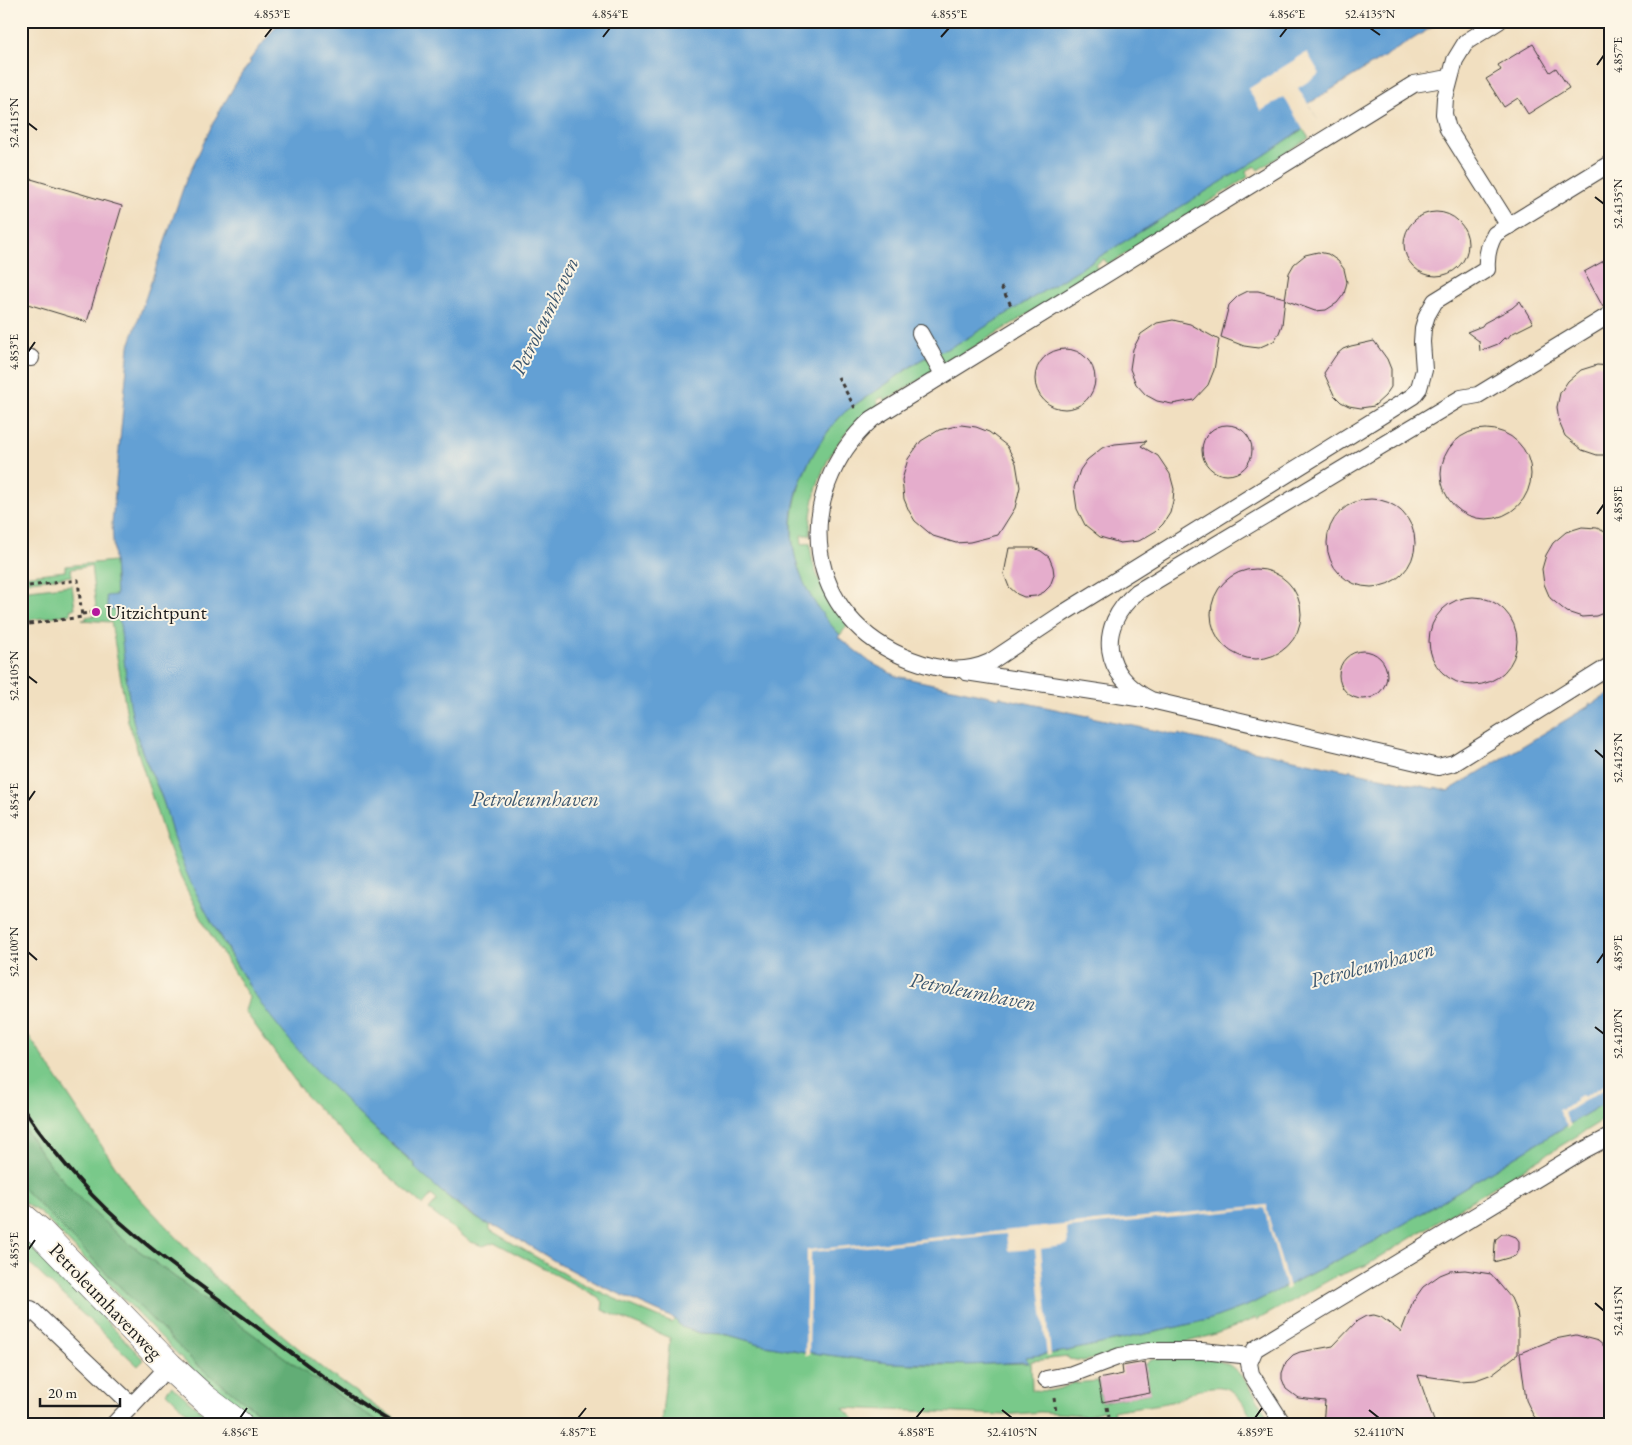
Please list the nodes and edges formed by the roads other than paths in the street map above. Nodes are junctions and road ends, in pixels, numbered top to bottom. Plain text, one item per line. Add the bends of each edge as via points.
1 (1499, 21) edge
2 (1449, 78) junction
3 (1611, 163) edge
4 (1509, 226) junction
5 (1611, 314) edge
6 (920, 333) dead end
7 (941, 370) junction
8 (1611, 665) edge
9 (956, 670) junction
10 (1151, 700) junction
11 (1611, 1136) edge
12 (21, 1216) edge
13 (21, 1322) edge
14 (1250, 1356) junction
15 (169, 1366) junction
16 (1046, 1379) dead end
17 (132, 1405) junction
18 (114, 1424) edge
19 (238, 1424) edge
20 (1283, 1424) edge

1 - 2 lane via 1466,42
2 - 4 lane via 1444,114 1448,129
2 - 7 lane via 1414,84
3 - 4 lane
4 - 9 lane via 1495,234 1489,245 1487,269 1435,301 1427,315 1422,342 1423,378 1413,396 990,662
5 - 10 lane via 1478,395 1461,398 1125,602 1111,629 1112,660 1127,685
6 - 7 lane
7 - 9 lane via 864,426 850,443 839,459 824,496 818,544 828,583 848,615 862,630 899,655 922,664
8 - 10 lane via 1454,762 1438,767
9 - 10 lane
11 - 14 lane via 1261,1345
12 - 15 street, Petroleumhavenweg
13 - 17 lane via 31,1309
14 - 16 lane via 1202,1351 1149,1351 1120,1356 1072,1374
14 - 20 lane via 1251,1374
15 - 17 lane
15 - 19 street, Petroleumhavenweg
17 - 18 lane

